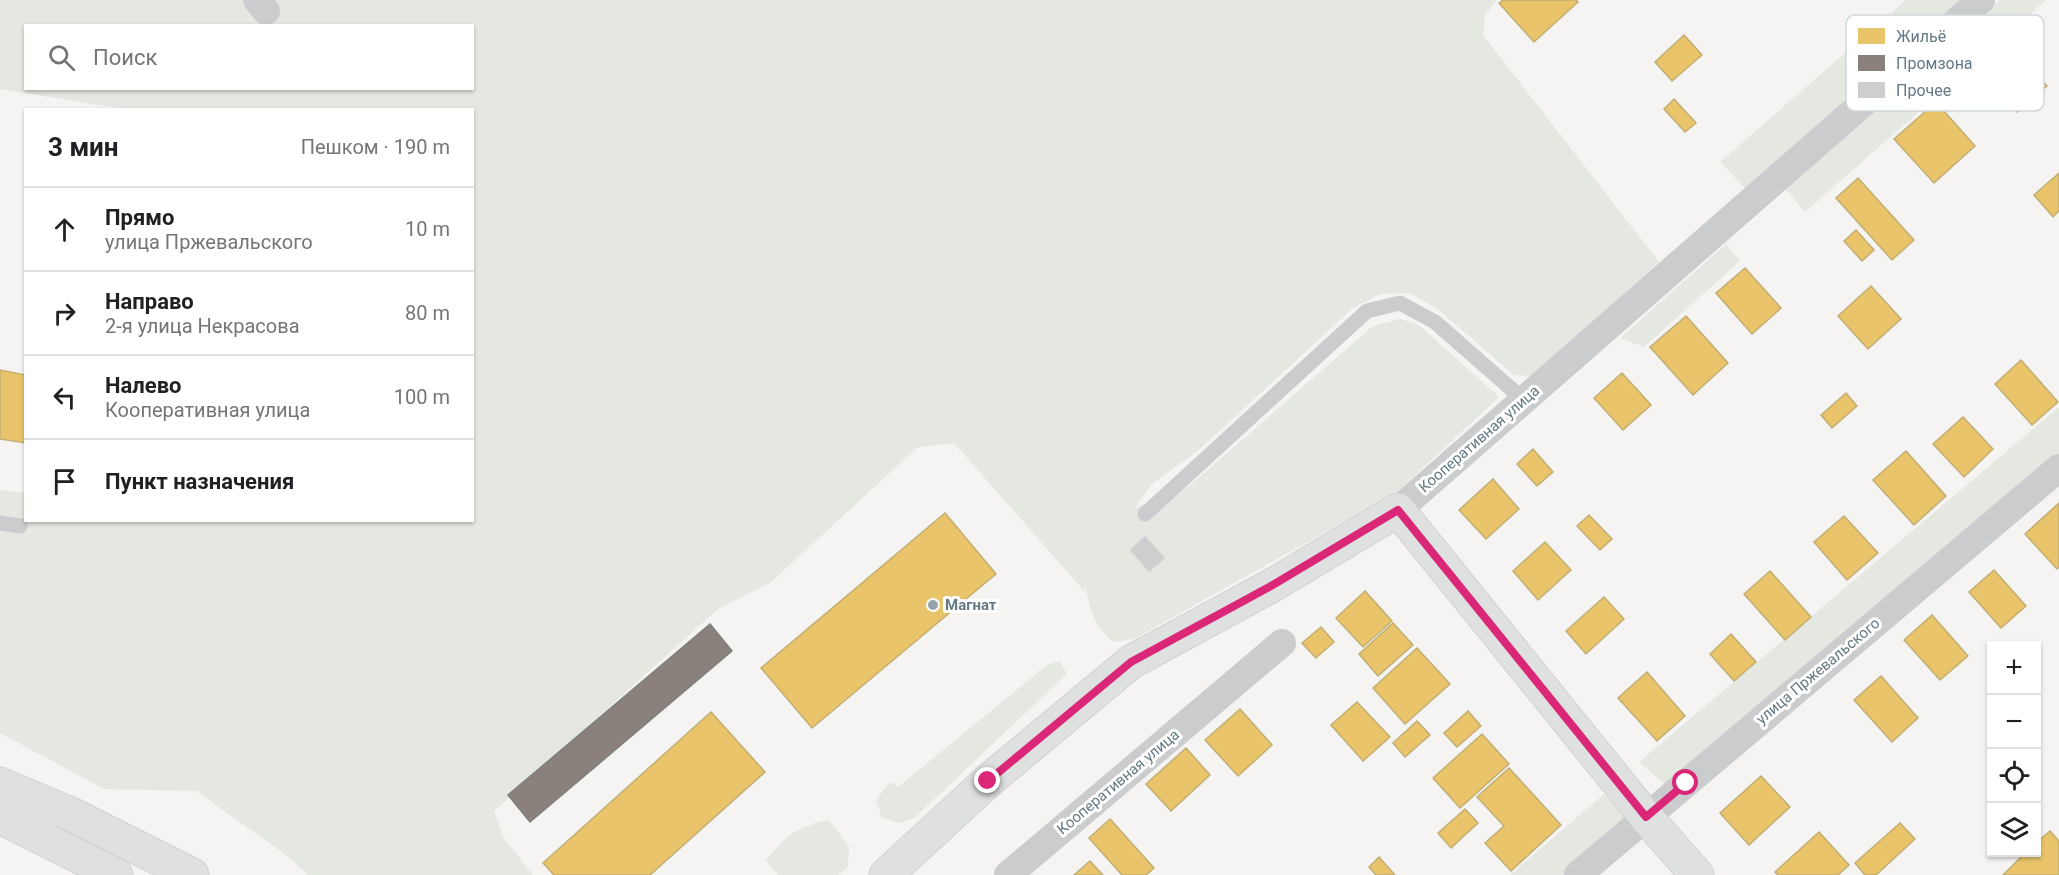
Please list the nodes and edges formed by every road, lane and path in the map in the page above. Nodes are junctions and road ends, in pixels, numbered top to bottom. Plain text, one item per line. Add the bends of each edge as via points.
1 (1981, 0) edge
2 (1964, 15) edge
3 (1854, 111) edge
4 (1524, 400) junction
5 (2059, 468) edge
6 (1398, 510) junction
7 (1146, 514) dead end
8 (0, 523) edge
9 (20, 526) dead end
10 (1282, 643) dead end
11 (0, 784) edge
12 (0, 817) edge
13 (1646, 817) junction
14 (116, 875) edge
15 (192, 875) edge
16 (886, 875) edge
17 (1008, 875) edge
18 (1578, 875) edge
19 (1697, 875) edge

1 - 2 street, Кооперативная улица
3 - 4 street, Кооперативная улица
4 - 6 street, Кооперативная улица
4 - 7 lane via 1435,322 1401,303 1367,311
5 - 13 street, улица Пржевальского
6 - 13 main road
6 - 16 main road, Кооперативная улица via 1271,586 1131,662 988,781
8 - 9 lane
10 - 17 street, Кооперативная улица
11 - 15 main road via 71,814
12 - 14 main road
13 - 18 street, улица Пржевальского
13 - 19 main road

